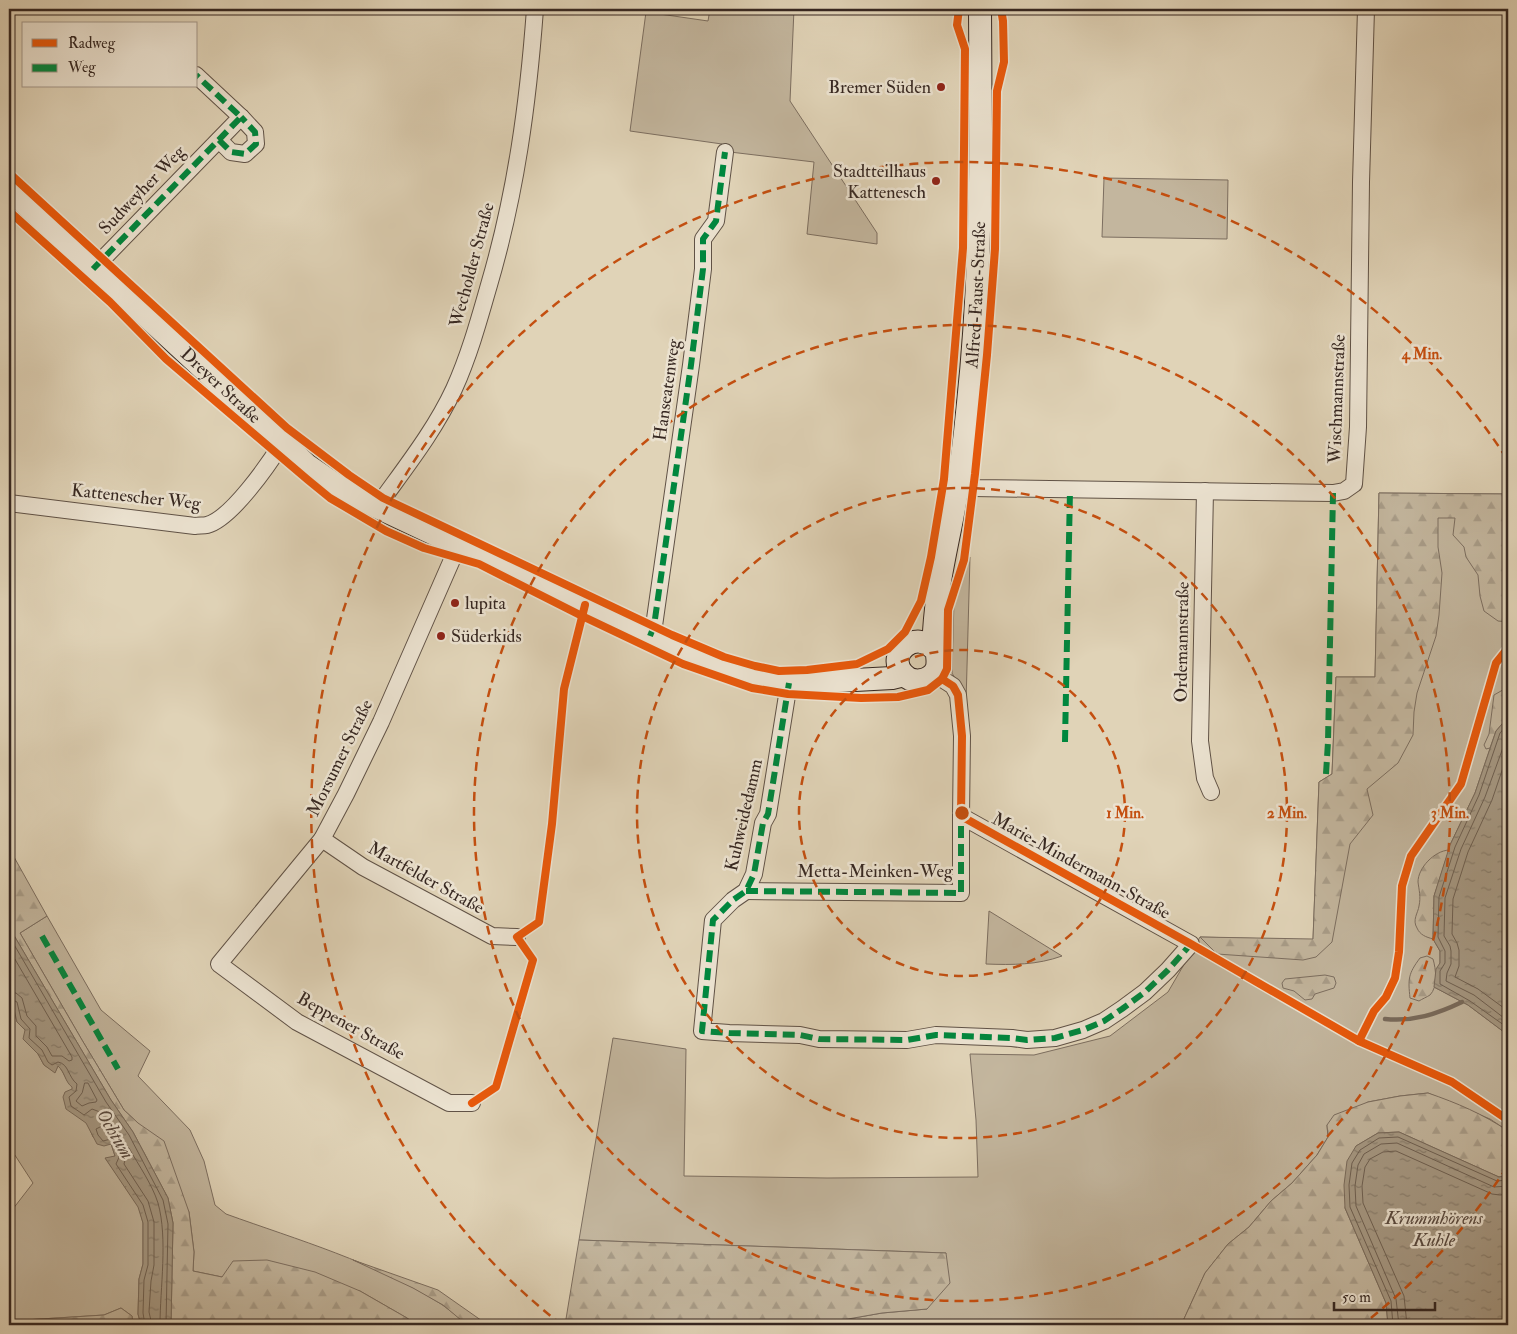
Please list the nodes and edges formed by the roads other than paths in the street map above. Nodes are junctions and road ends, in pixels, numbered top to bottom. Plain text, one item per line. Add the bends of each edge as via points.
1 (535, 9) edge
2 (980, 9) edge
3 (1366, 9) edge
4 (198, 77) edge
5 (241, 117) junction
6 (219, 140) junction
7 (725, 152) dead end
8 (9, 189) edge
9 (93, 269) junction
10 (282, 443) junction
11 (959, 485) junction
12 (1205, 492) junction
13 (9, 503) edge
14 (377, 507) junction
15 (458, 546) junction
16 (650, 636) junction
17 (929, 654) junction
18 (901, 667) junction
19 (789, 683) junction
20 (1211, 792) dead end
21 (961, 816) junction
22 (322, 839) junction
23 (746, 891) junction
24 (517, 937) dead end
25 (219, 964) joint
26 (702, 1031) joint
27 (472, 1103) dead end

1 - 14 street, Wecholder Straße via 530,82 514,185 478,324 453,390 437,421
2 - 11 street, Alfred-Faust-Straße via 978,256 974,344
3 - 12 street, Wischmannstraße via 1354,484 1333,493
4 - 5 street
5 - 6 street, Sudweyher Weg
5 - 6 street via 255,132 256,144 245,154 231,152
6 - 9 street, Sudweyher Weg
7 - 16 street, Hanseatenweg via 716,221 703,240 703,269 691,365
8 - 9 street, Dreyer Straße
9 - 10 street, Dreyer Straße
10 - 13 street, Kattenescher Weg via 242,498 208,525
10 - 14 street, Dreyer Straße via 336,485
11 - 12 street, Wischmannstraße via 973,488
11 - 17 street, Alfred-Faust-Straße
12 - 20 street, Ordemannstraße via 1200,740 1205,778
14 - 15 street, Dreyer Straße
15 - 16 street
15 - 22 street, Morsumer Straße via 381,722
16 - 19 street via 720,666 771,682
17 - 18 street, Alfred-Faust-Straße via 906,644 900,653
17 - 18 street via 929,678 910,679
17 - 21 street via 942,679 953,686 958,695 962,736
18 - 19 street via 888,665 822,681
19 - 23 street, Kuhweidedamm via 768,814 763,823 754,874
21 - 23 street, Metta-Meinken-Weg via 961,893
21 - 26 street, Marie-Mindermann-Straße via 1191,944 1145,992 1122,1009 1104,1021 1055,1038 1027,1040 936,1035 908,1040 829,1039
22 - 24 street, Martfelder Straße via 363,867 492,936
22 - 25 street, Morsumer Straße
23 - 26 street, Kuhweidedamm via 713,920
25 - 27 street, Beppener Straße via 297,1022 449,1103

